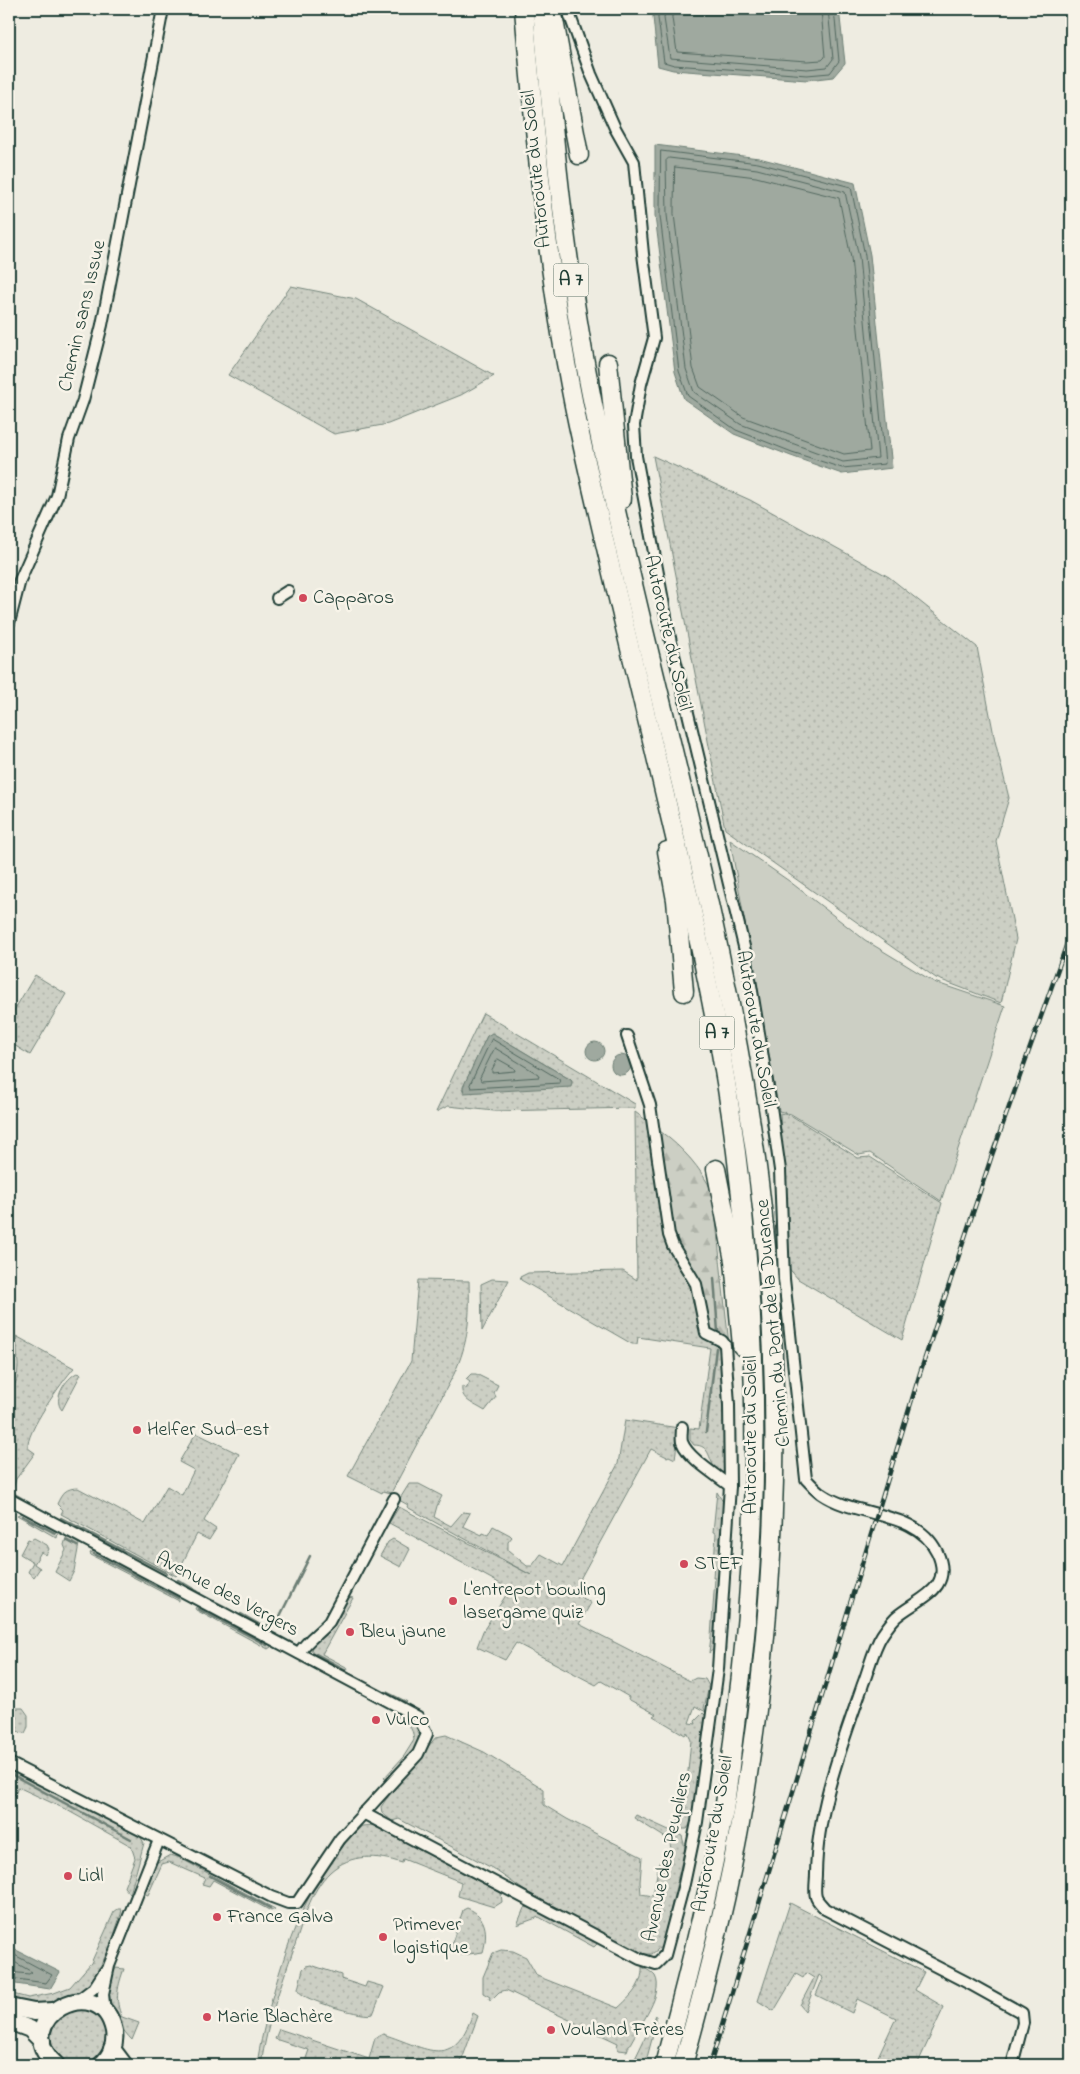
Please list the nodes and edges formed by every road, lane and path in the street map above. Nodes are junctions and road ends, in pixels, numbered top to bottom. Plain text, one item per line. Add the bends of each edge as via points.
1 (163, 9) edge
2 (524, 9) edge
3 (542, 9) edge
4 (552, 9) edge
5 (569, 9) edge
6 (579, 155) dead end
7 (608, 362) dead end
8 (625, 547) junction
9 (288, 591) dead end
10 (277, 598) dead end
11 (9, 623) edge
12 (650, 729) junction
13 (684, 992) dead end
14 (627, 1036) dead end
15 (716, 1169) dead end
16 (682, 1426) dead end
17 (730, 1486) junction
18 (9, 1499) edge
19 (394, 1500) dead end
20 (753, 1548) junction
21 (299, 1653) junction
22 (9, 1763) edge
23 (363, 1813) junction
24 (159, 1840) junction
25 (108, 1966) junction
26 (77, 2001) junction
27 (9, 2007) edge
28 (53, 2011) junction
29 (105, 2013) junction
30 (9, 2021) edge
31 (42, 2041) junction
32 (112, 2049) junction
33 (56, 2065) edge
34 (101, 2065) edge
35 (124, 2065) edge
36 (664, 2065) edge
37 (683, 2065) edge
38 (1012, 2065) edge

1 - 11 street, Chemin sans Issue via 102,325 83,400 69,439 57,496 20,580
2 - 12 highway, Autoroute du Soleil / A 7 via 550,259 577,420
3 - 8 highway, Autoroute du Soleil / A 7 via 569,265 595,414
4 - 6 highway
5 - 38 street, Chemin du Pont de la Durance via 591,74 634,162 654,338 634,425 636,456 670,638 746,955 780,1170 784,1279 806,1479 822,1495 922,1532 933,1545 941,1563 938,1586 896,1618 881,1636 870,1664 840,1749 826,1804 817,1854 816,1897 825,1909 1022,2013 1023,2022
7 - 8 highway
8 - 37 highway, Autoroute du Soleil / A 7 via 711,906 734,1019 764,1232 773,1367 770,1562 760,1682 744,1801 728,1883
9 - 10 street
12 - 13 highway via 676,900
12 - 20 highway, Autoroute du Soleil / A 7 via 719,1043 736,1153 748,1259 754,1362
14 - 17 street, Avenue des Peupliers via 650,1105 669,1235 696,1284 706,1333 722,1340 725,1345
15 - 20 highway via 734,1261 742,1352 747,1514
16 - 17 street via 682,1442 697,1461
17 - 23 street, Avenue des Peupliers via 718,1669 703,1784 674,1923 665,1955 656,1964 640,1959
18 - 21 street, Avenue des Vergers
19 - 21 street via 329,1622 308,1640
20 - 36 highway, Autoroute du Soleil / A 7 via 742,1673 725,1805 690,1970
21 - 23 street, Avenue des Vergers via 418,1717 425,1727 427,1734 418,1754
22 - 24 street
23 - 24 street via 330,1852 297,1903 272,1897
24 - 25 street
25 - 26 street via 94,1988
25 - 29 street via 103,1994
26 - 28 main road
26 - 29 main road via 96,2006
27 - 28 main road via 34,2012
28 - 31 main road via 44,2025
29 - 32 main road via 114,2032
30 - 31 main road via 30,2030
31 - 33 main road via 46,2053
32 - 34 main road
32 - 35 main road

